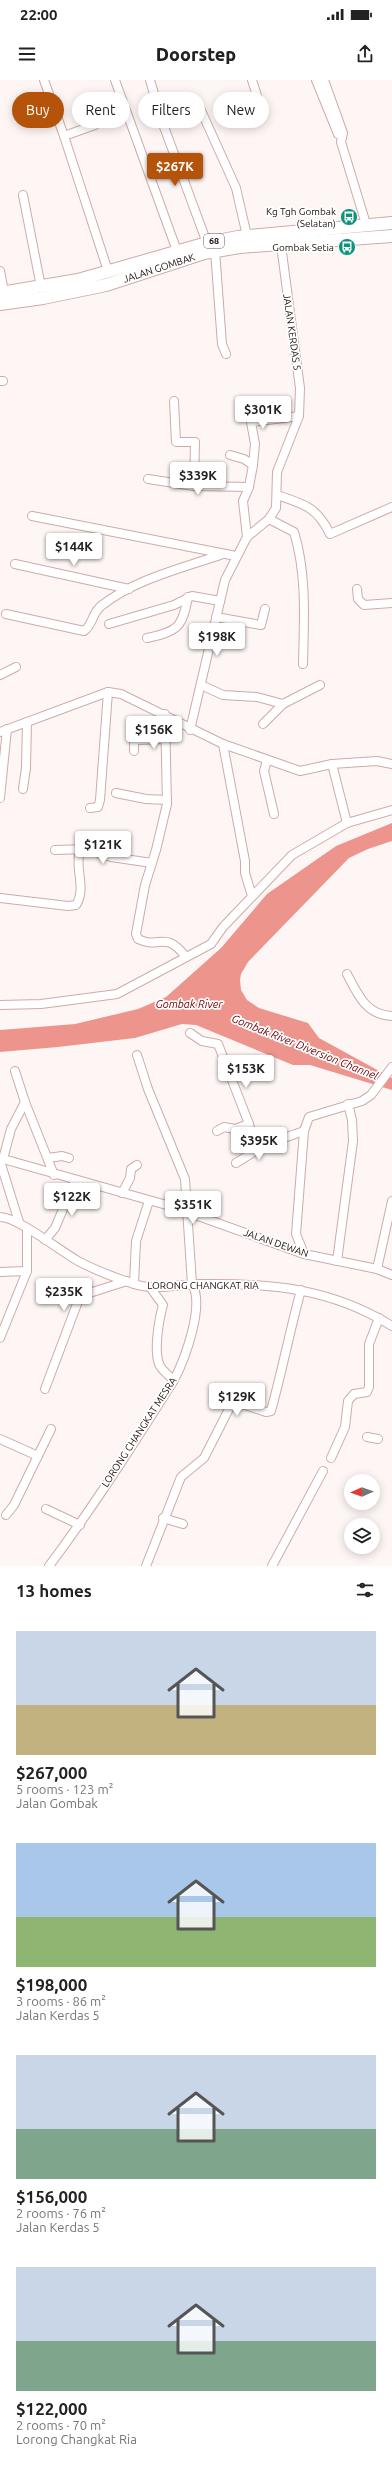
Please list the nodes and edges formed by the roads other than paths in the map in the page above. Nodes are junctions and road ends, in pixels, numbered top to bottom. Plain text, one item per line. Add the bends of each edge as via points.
1 (44, 80) edge
2 (115, 80) edge
3 (150, 80) edge
4 (252, 80) edge
5 (316, 80) edge
6 (324, 80) edge
7 (256, 92) edge
8 (205, 119) edge
9 (87, 128) edge
10 (64, 136) junction
11 (341, 142) junction
12 (23, 195) dead end
13 (392, 223) edge
14 (366, 224) junction
15 (247, 236) junction
16 (392, 236) edge
17 (281, 245) junction
18 (211, 247) junction
19 (177, 251) junction
20 (0, 271) edge
21 (108, 272) junction
22 (41, 287) junction
23 (2, 292) edge
24 (0, 304) edge
25 (226, 354) dead end
26 (174, 401) dead end
27 (299, 416) junction
28 (230, 455) dead end
29 (253, 465) junction
30 (148, 479) dead end
31 (194, 486) junction
32 (249, 487) junction
33 (277, 495) junction
34 (392, 507) edge
35 (32, 516) dead end
36 (269, 519) junction
37 (247, 537) junction
38 (223, 554) junction
39 (236, 556) junction
40 (15, 564) dead end
41 (129, 589) junction
42 (357, 589) dead end
43 (188, 597) junction
44 (220, 601) junction
45 (392, 604) edge
46 (265, 609) dead end
47 (6, 614) dead end
48 (216, 617) junction
49 (109, 624) dead end
50 (147, 638) dead end
51 (303, 664) dead end
52 (16, 667) dead end
53 (0, 675) edge
54 (201, 685) junction
55 (320, 685) dead end
56 (108, 692) junction
57 (283, 704) junction
58 (165, 714) junction
59 (27, 722) junction
60 (263, 724) dead end
61 (4, 730) edge
62 (190, 730) junction
63 (165, 739) junction
64 (223, 744) junction
65 (134, 751) dead end
66 (267, 760) junction
67 (332, 764) junction
68 (392, 764) edge
69 (23, 789) dead end
70 (116, 793) dead end
71 (0, 798) edge
72 (167, 800) junction
73 (90, 808) dead end
74 (392, 810) edge
75 (274, 814) dead end
76 (347, 823) junction
77 (55, 850) dead end
78 (80, 851) junction
79 (152, 863) junction
80 (252, 896) junction
81 (0, 898) edge
82 (186, 957) junction
83 (347, 974) dead end
84 (0, 1005) edge
85 (392, 1016) edge
86 (190, 1033) dead end
87 (137, 1055) dead end
88 (392, 1067) edge
89 (15, 1071) dead end
90 (25, 1102) junction
91 (348, 1104) junction
92 (249, 1124) junction
93 (217, 1130) dead end
94 (304, 1131) junction
95 (258, 1142) junction
96 (48, 1158) junction
97 (69, 1158) dead end
98 (1, 1159) edge
99 (236, 1163) dead end
100 (137, 1166) dead end
101 (54, 1175) junction
102 (75, 1181) junction
103 (122, 1193) junction
104 (149, 1201) junction
105 (392, 1201) edge
106 (188, 1212) junction
107 (0, 1217) edge
108 (19, 1222) junction
109 (27, 1230) junction
110 (45, 1240) junction
111 (304, 1254) junction
112 (337, 1261) junction
113 (377, 1269) junction
114 (27, 1271) junction
115 (0, 1272) edge
116 (392, 1275) edge
117 (130, 1282) junction
118 (192, 1284) junction
119 (150, 1287) junction
120 (301, 1290) junction
121 (379, 1318) junction
122 (392, 1326) edge
123 (0, 1338) edge
124 (174, 1380) junction
125 (45, 1389) dead end
126 (51, 1429) dead end
127 (367, 1437) dead end
128 (0, 1439) edge
129 (378, 1439) dead end
130 (38, 1456) junction
131 (331, 1458) dead end
132 (323, 1471) dead end
133 (46, 1509) dead end
134 (6, 1515) dead end
135 (163, 1518) junction
136 (184, 1524) dead end
137 (80, 1525) junction
138 (49, 1566) edge
139 (146, 1566) edge
140 (272, 1566) edge

1 - 10 street
2 - 19 street
3 - 18 street via 163,124
4 - 7 street
5 - 11 street
6 - 11 street via 343,133
8 - 15 street via 236,188
9 - 10 street
10 - 21 street
11 - 14 street
12 - 22 street
13 - 14 main road, JALAN GOMBAK / 68
14 - 15 main road, JALAN GOMBAK / 68
15 - 18 main road, JALAN GOMBAK / 68
16 - 17 main road, JALAN GOMBAK / 68
17 - 18 main road, JALAN GOMBAK / 68
17 - 27 street, JALAN KERDAS 5 via 300,388
18 - 19 main road, JALAN GOMBAK / 68
18 - 24 main road, JALAN GOMBAK / 68 via 106,285
18 - 25 street via 222,344
19 - 21 main road, JALAN GOMBAK / 68
20 - 23 street
21 - 22 main road, JALAN GOMBAK / 68
22 - 23 main road, JALAN GOMBAK / 68
26 - 31 street via 176,442 195,442
27 - 29 street via 251,422 255,444
27 - 33 street, JALAN KERDAS 5 via 277,472
28 - 29 street
29 - 32 street
30 - 31 street
31 - 32 street
32 - 37 street via 243,501
33 - 34 street via 312,508 320,515 330,534
33 - 36 street, JALAN KERDAS 5 via 276,508
35 - 38 street
36 - 37 street, JALAN KERDAS 5
36 - 51 street via 294,532 296,540 304,584
37 - 39 street, JALAN KERDAS 5
38 - 39 street
38 - 41 street
39 - 44 street, JALAN KERDAS 5 via 225,580
40 - 41 street
41 - 47 street via 97,609 89,627 84,631
42 - 45 street via 358,599 364,605
43 - 44 street
43 - 49 street via 174,605
43 - 50 street via 184,619 179,627 166,634
44 - 48 street, JALAN KERDAS 5
46 - 48 street via 262,625
48 - 54 street, JALAN KERDAS 5
52 - 53 street
54 - 57 street via 223,695 257,697
54 - 62 street, JALAN KERDAS 5
55 - 57 street
56 - 58 street via 120,694
56 - 59 street
56 - 73 street via 100,800 98,807
57 - 60 street
58 - 62 street
58 - 63 street
59 - 61 street
59 - 69 street
61 - 71 street
62 - 64 street
63 - 65 street via 137,740 134,743
63 - 72 street
64 - 66 street
64 - 80 street via 245,861 244,873
66 - 67 street via 300,771
66 - 75 street via 264,771
67 - 68 street via 377,760
67 - 76 street
70 - 72 street
72 - 79 street
74 - 76 street
76 - 80 street via 292,855
77 - 78 street
78 - 79 street via 87,849 111,858
78 - 81 street via 78,855 81,891 76,905
79 - 82 street via 144,885 136,934 138,939 143,941 176,944
80 - 82 street via 211,944
82 - 84 street via 117,994 41,1004
83 - 85 street via 368,1008 375,1014
86 - 92 street via 202,1041 218,1044
87 - 106 street, LORONG CHANGKAT MESRA via 148,1089 185,1179
88 - 91 street via 372,1095 362,1101
89 - 90 street
90 - 96 street
90 - 98 street via 11,1129
91 - 94 street via 309,1117
91 - 112 street via 353,1141
92 - 93 street via 235,1129 224,1127
92 - 95 street via 253,1138
94 - 95 street via 267,1142
94 - 111 street via 296,1234
95 - 99 street via 257,1150
96 - 97 street
96 - 101 street
98 - 101 street, JALAN DEWAN
98 - 108 street
100 - 103 street via 131,1169 130,1178
101 - 102 street, JALAN DEWAN
102 - 103 street, JALAN DEWAN
102 - 110 street via 55,1228
103 - 104 street, JALAN DEWAN
104 - 106 street, JALAN DEWAN
104 - 117 street via 136,1241
105 - 113 street
106 - 111 street, JALAN DEWAN
106 - 118 street, LORONG CHANGKAT MESRA
107 - 108 street
108 - 109 street, LORONG CHANGKAT RIA
109 - 110 street, LORONG CHANGKAT RIA
109 - 114 street
110 - 117 street, LORONG CHANGKAT RIA via 78,1261
111 - 112 street, JALAN DEWAN
112 - 113 street, JALAN DEWAN
113 - 116 street, JALAN DEWAN
114 - 115 street
114 - 123 street
117 - 119 street, LORONG CHANGKAT RIA
117 - 125 street, LORONG CHANGKAT RIA via 80,1296
118 - 119 street, LORONG CHANGKAT RIA
118 - 120 street, LORONG CHANGKAT RIA via 256,1284
118 - 124 street, LORONG CHANGKAT MESRA via 197,1293 193,1326
119 - 124 street via 163,1305 159,1318 158,1358 161,1367
120 - 121 street, LORONG CHANGKAT RIA via 341,1301
120 - 135 street via 271,1411 266,1412 236,1402 230,1407 204,1458 181,1476
121 - 122 street, LORONG CHANGKAT RIA
121 - 131 street via 369,1344 369,1387 367,1392 354,1394 348,1401 345,1427
124 - 137 street, LORONG CHANGKAT MESRA via 91,1504
126 - 130 street
127 - 129 street
128 - 130 street
130 - 134 street via 14,1505
132 - 140 street
133 - 137 street
135 - 136 street
135 - 139 street
137 - 138 street, LORONG CHANGKAT MESRA

